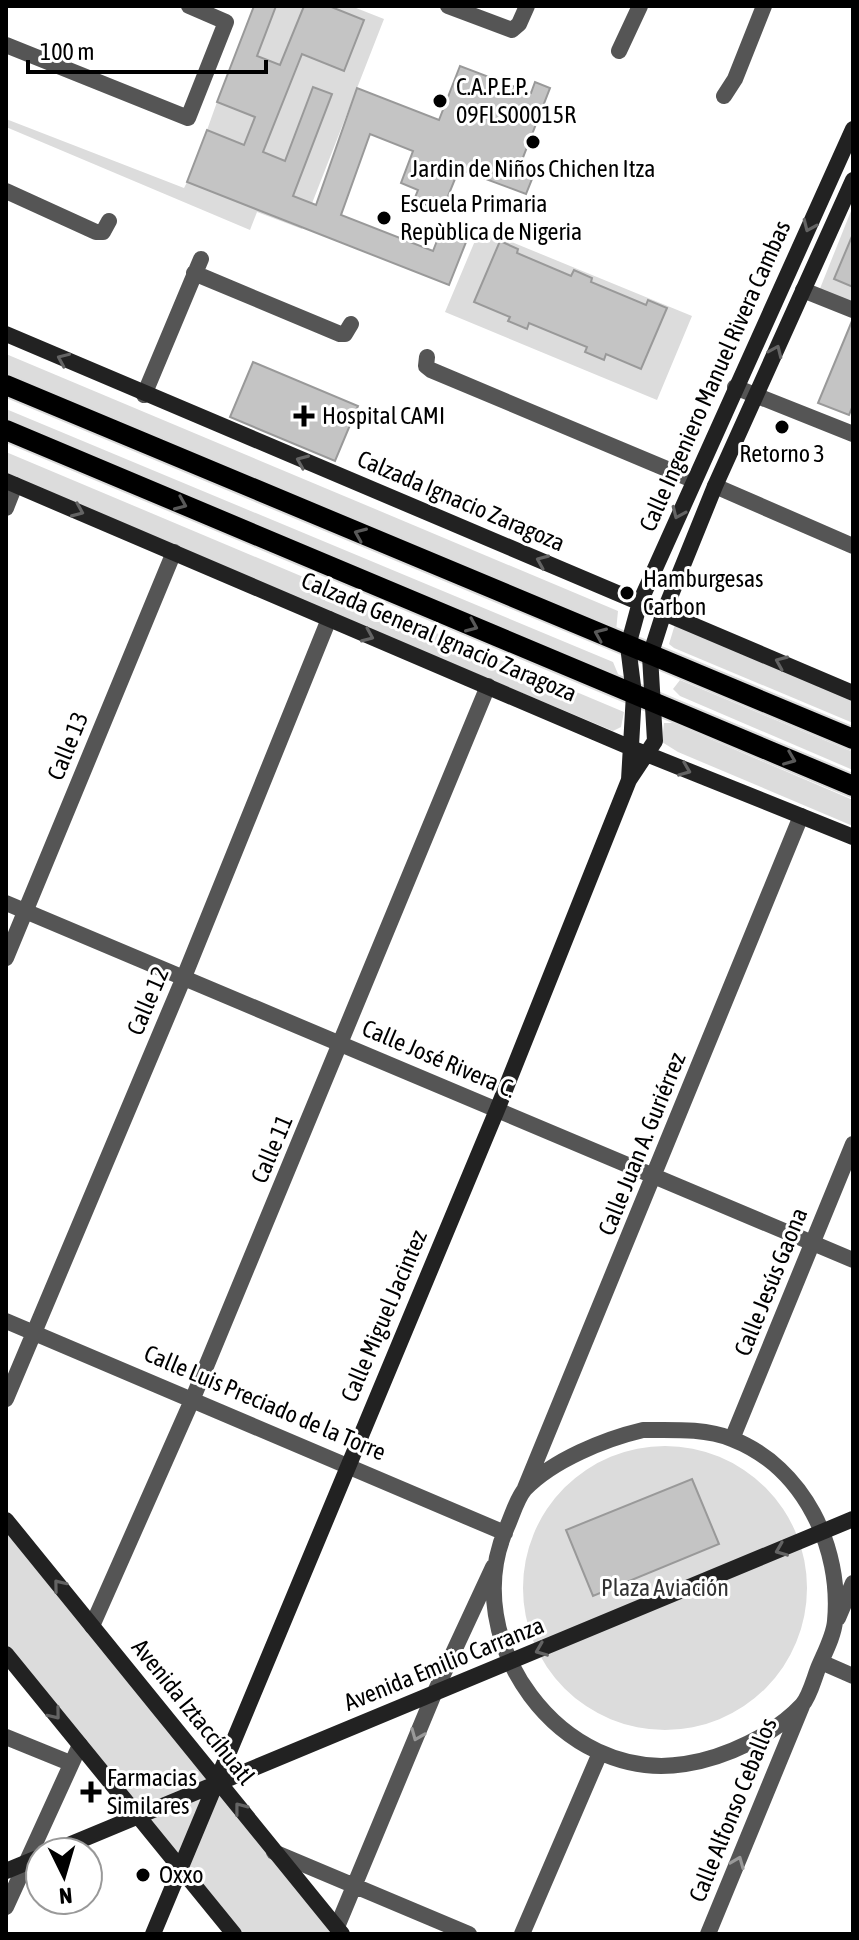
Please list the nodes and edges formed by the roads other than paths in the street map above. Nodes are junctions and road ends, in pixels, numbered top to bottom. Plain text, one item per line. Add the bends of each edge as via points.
1 (189, 6) edge
2 (448, 6) edge
3 (640, 6) edge
4 (764, 6) edge
5 (524, 7) edge
6 (6, 45) edge
7 (619, 51) dead end
8 (724, 96) dead end
9 (853, 129) edge
10 (831, 177) junction
11 (852, 183) edge
12 (6, 191) edge
13 (109, 221) dead end
14 (803, 290) junction
15 (853, 310) edge
16 (351, 324) dead end
17 (6, 334) edge
18 (427, 357) dead end
19 (6, 385) edge
20 (735, 387) junction
21 (144, 395) junction
22 (756, 395) junction
23 (6, 430) edge
24 (853, 434) edge
25 (693, 480) junction
26 (11, 483) edge
27 (715, 486) junction
28 (6, 508) edge
29 (853, 546) edge
30 (174, 552) junction
31 (640, 602) junction
32 (664, 612) junction
33 (329, 619) junction
34 (628, 646) junction
35 (650, 656) junction
36 (488, 686) junction
37 (853, 693) edge
38 (634, 694) junction
39 (655, 704) junction
40 (853, 739) edge
41 (629, 747) junction
42 (648, 755) junction
43 (629, 780) junction
44 (853, 786) edge
45 (801, 816) junction
46 (853, 837) edge
47 (6, 903) edge
48 (26, 911) junction
49 (6, 958) edge
50 (184, 977) junction
51 (342, 1045) junction
52 (497, 1110) junction
53 (853, 1144) edge
54 (655, 1176) junction
55 (812, 1243) junction
56 (853, 1260) edge
57 (6, 1321) edge
58 (35, 1332) junction
59 (193, 1398) junction
60 (6, 1399) edge
61 (732, 1439) junction
62 (348, 1464) junction
63 (524, 1490) junction
64 (853, 1519) edge
65 (6, 1520) edge
66 (825, 1532) junction
67 (505, 1533) junction
68 (495, 1562) junction
69 (853, 1583) edge
70 (835, 1624) junction
71 (92, 1626) junction
72 (6, 1654) edge
73 (821, 1662) junction
74 (509, 1663) junction
75 (853, 1676) edge
76 (434, 1694) junction
77 (803, 1704) junction
78 (6, 1737) edge
79 (80, 1745) junction
80 (600, 1753) junction
81 (70, 1763) junction
82 (219, 1781) junction
83 (137, 1817) junction
84 (41, 1836) edge
85 (91, 1836) edge
86 (274, 1852) junction
87 (180, 1870) junction
88 (24, 1874) edge
89 (355, 1886) junction
90 (6, 1907) edge
91 (340, 1931) edge
92 (153, 1934) edge
93 (234, 1934) edge
94 (469, 1934) edge
95 (522, 1934) edge
96 (708, 1934) edge

1 - 6 street via 226,22 188,118
2 - 5 street via 512,30
3 - 7 street
4 - 8 street
9 - 10 street, Calle Ingeniero Manuel Rivera Cambas
10 - 11 street
10 -> 20 street, Calle Ingeniero Manuel Rivera Cambas
11 - 14 street, Calle Ingeniero Manuel Rivera Cambas
12 - 13 street via 96,232 103,232
14 - 15 street
22 -> 14 street, Calle Ingeniero Manuel Rivera Cambas
16 - 21 street via 340,334 198,266
21 -> 17 street, Calzada Ignacio Zaragoza
18 - 25 street via 431,370
34 -> 19 main road
20 - 22 street
20 - 25 street, Calle Ingeniero Manuel Rivera Cambas
31 -> 21 street, Calzada Ignacio Zaragoza
22 - 24 street
22 - 27 street, Calle Ingeniero Manuel Rivera Cambas
23 -> 38 main road, Calzada General Ignacio Zaragoza
25 -> 31 street, Calle Ingeniero Manuel Rivera Cambas
26 - 28 street
26 -> 30 street, Calzada General Ignacio Zaragoza
27 - 29 street
27 - 32 street, Calle Ingeniero Manuel Rivera Cambas
30 - 33 street, Calzada General Ignacio Zaragoza
30 - 48 street, Calle 13
31 - 32 street, Calzada Ignacio Zaragoza
31 - 34 street, Calle Ingeniero Manuel Rivera Cambas
32 - 35 street, Calle Ingeniero Manuel Rivera Cambas
37 -> 32 street, Calzada Ignacio Zaragoza
33 -> 36 street, Calzada General Ignacio Zaragoza
33 - 50 street, Calle 12
34 - 35 main road
34 - 38 street, Calle Miguel Jacintez
35 - 39 street, Calle Miguel Jacintez
35 - 40 main road
36 - 41 street, Calzada General Ignacio Zaragoza
36 - 51 street, Calle 11
38 - 39 main road, Calzada General Ignacio Zaragoza
38 - 41 street, Calle Miguel Jacintez
39 - 42 street, Calle Miguel Jacintez via 655,741
39 -> 44 main road, Calzada General Ignacio Zaragoza
41 - 42 street, Calzada General Ignacio Zaragoza
41 - 43 street, Calle Miguel Jacintez
42 - 43 street, Calle Miguel Jacintez
42 -> 45 street, Calzada General Ignacio Zaragoza
43 - 52 street, Calle Miguel Jacintez
45 - 46 street, Calzada General Ignacio Zaragoza
45 - 54 street, Calle Juan A. Guriérrez
47 - 48 street, Calle José Rivera C.
48 - 49 street, Calle 13
48 - 50 street, Calle José Rivera C.
50 - 51 street, Calle José Rivera C.
50 - 58 street, Calle 12
51 - 52 street, Calle José Rivera C.
51 - 59 street, Calle 11
52 - 54 street, Calle José Rivera C.
52 - 62 street, Calle Miguel Jacintez
53 - 55 street, Calle Jesús Gaona
54 - 55 street, Calle José Rivera C.
54 - 63 street, Calle Juan A. Guriérrez
55 - 56 street, Calle José Rivera C.
55 - 61 street, Calle Jesús Gaona
57 - 58 street, Calle Luis Preciado de la Torre
58 - 59 street, Calle Luis Preciado de la Torre
58 - 60 street, Calle 12
59 - 62 street, Calle Luis Preciado de la Torre
59 - 71 street, Calle 11
61 - 63 street via 688,1430 643,1430 614,1437
61 - 66 street via 772,1462 803,1495
62 - 67 street, Calle Luis Preciado de la Torre
62 - 82 street, Calle Miguel Jacintez
63 - 67 street, Calle Juan A. Guriérrez
64 - 66 street, Avenida Emilio Carranza
71 -> 65 street, Avenida Iztaccíhuatl
66 - 70 street via 835,1576
66 -> 74 street, Avenida Emilio Carranza
67 - 68 street, Calle Juan A. Guriérrez
68 - 74 street via 495,1614
68 - 76 street
69 - 70 street
70 - 73 street, Calle Alfonso Ceballos
71 - 82 street, Avenida Iztaccíhuatl
72 -> 79 street
73 - 75 street
73 - 77 street, Calle Alfonso Ceballos
74 - 76 street, Avenida Emilio Carranza
74 - 80 street via 545,1714
76 - 82 street, Avenida Emilio Carranza
76 -> 89 street
77 - 80 street via 729,1753 684,1765 640,1765
96 -> 77 street, Calle Alfonso Ceballos
78 - 81 street
79 - 81 street
79 - 83 street
80 - 95 street
81 - 84 street
82 - 83 street, Avenida Emilio Carranza
86 -> 82 street, Avenida Iztaccíhuatl
82 - 87 street, Calle Miguel Jacintez
83 - 85 street, Avenida Emilio Carranza
83 - 87 street
86 - 89 street
86 - 91 street, Avenida Iztaccíhuatl
87 - 92 street, Calle Miguel Jacintez
87 - 93 street
88 - 90 street
89 - 91 street
89 - 94 street

